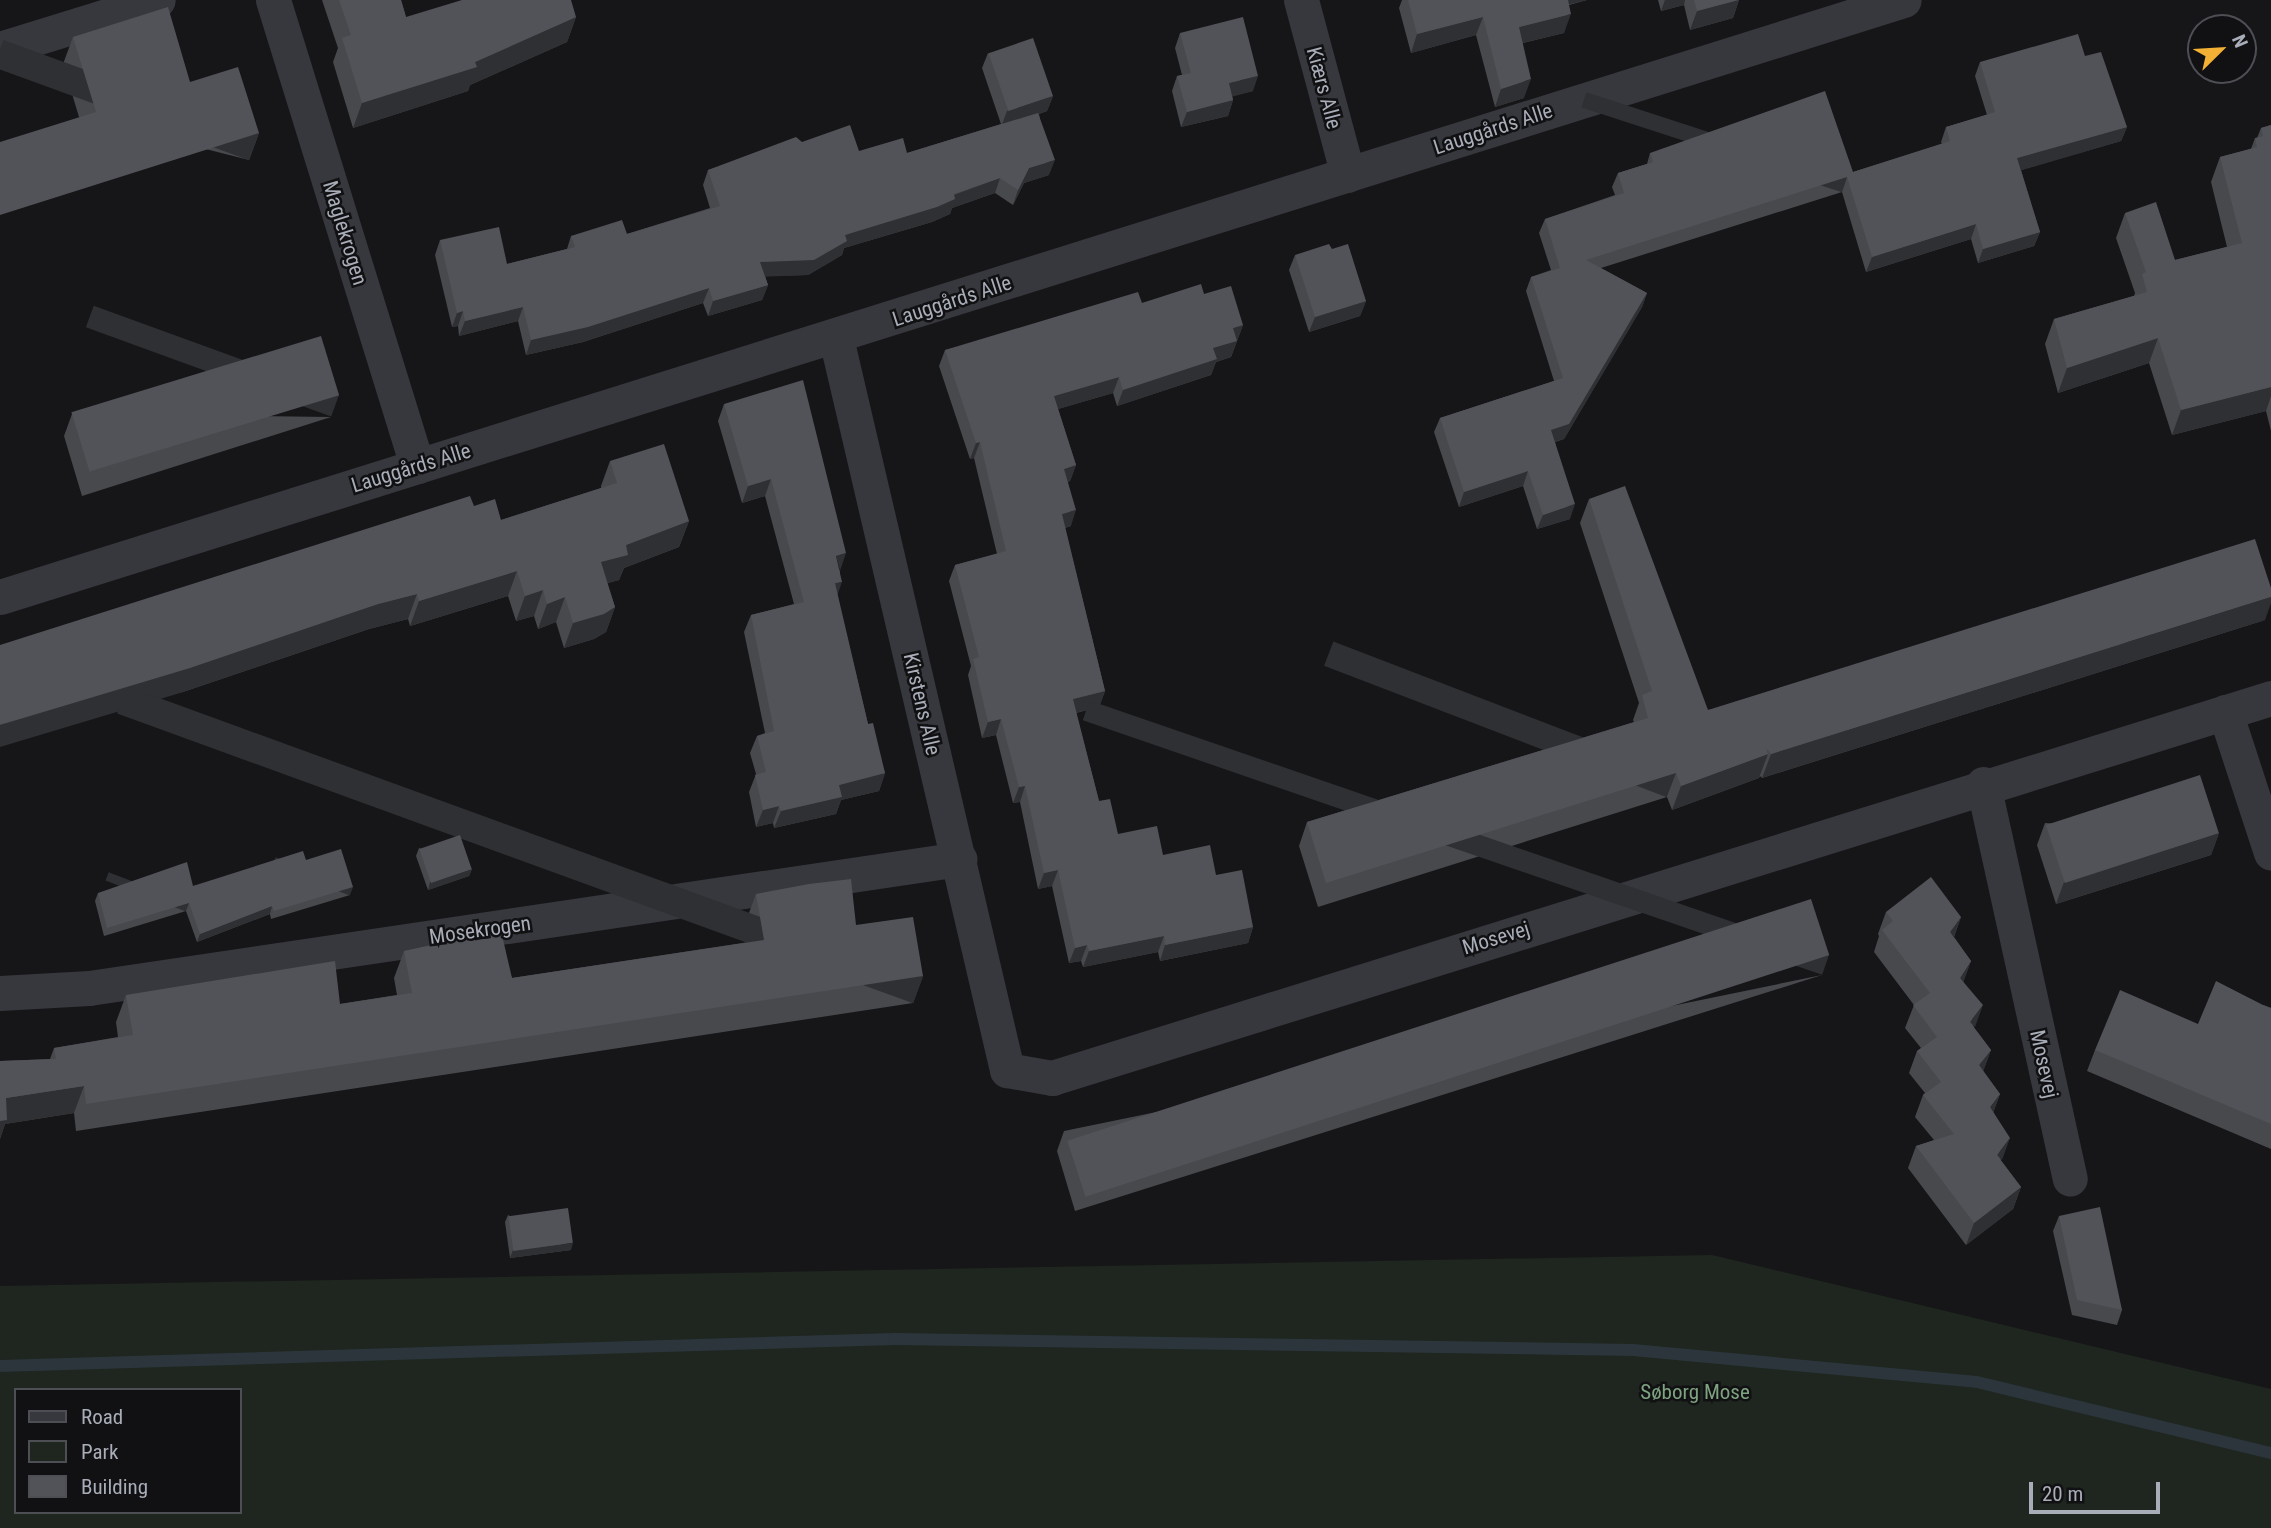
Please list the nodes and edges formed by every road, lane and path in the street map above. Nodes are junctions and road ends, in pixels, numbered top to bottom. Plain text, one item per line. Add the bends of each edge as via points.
1 (158, 0) edge
2 (273, 0) edge
3 (1301, 0) edge
4 (1904, 0) edge
5 (0, 49) edge
6 (1348, 175) junction
7 (836, 338) junction
8 (417, 466) junction
9 (0, 597) edge
10 (2271, 698) edge
11 (2225, 712) junction
12 (1983, 785) junction
13 (2271, 853) edge
14 (959, 859) junction
15 (0, 993) edge
16 (1007, 1070) joint
17 (2070, 1178) dead end

1 - 5 street
2 - 8 street, Maglekrogen
3 - 6 street, Kiærs Alle
4 - 6 street, Lauggårds Alle
6 - 7 street, Lauggårds Alle
7 - 8 street, Lauggårds Alle
7 - 14 street, Kirstens Alle
8 - 9 street, Lauggårds Alle
10 - 11 street, Mosevej
11 - 12 street, Mosevej
11 - 13 street
12 - 16 street, Mosevej via 1052,1078
12 - 17 street, Mosevej
14 - 15 street, Mosekrogen via 89,988
14 - 16 street, Kirstens Alle

